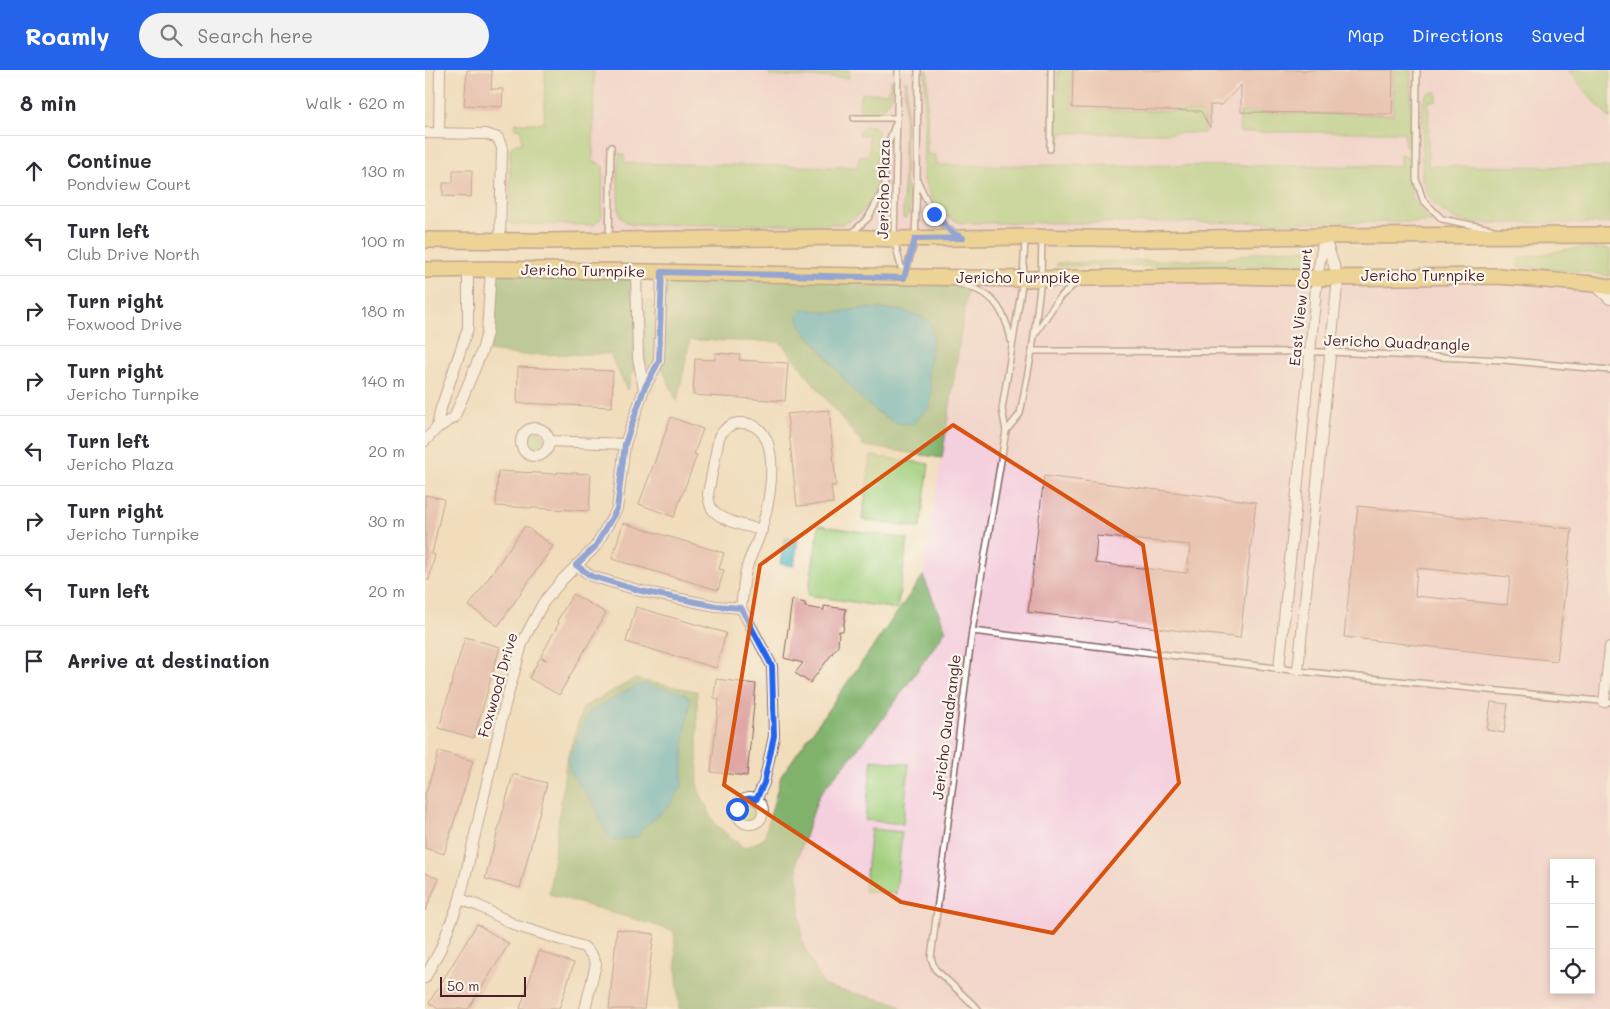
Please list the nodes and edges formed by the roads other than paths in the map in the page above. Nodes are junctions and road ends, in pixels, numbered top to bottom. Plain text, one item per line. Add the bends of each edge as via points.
1 (440, 70) edge
2 (898, 70) edge
3 (918, 70) edge
4 (1051, 70) edge
5 (1417, 70) edge
6 (854, 118) dead end
7 (897, 119) junction
8 (425, 133) edge
9 (439, 134) junction
10 (611, 147) dead end
11 (1050, 149) dead end
12 (917, 182) junction
13 (1521, 235) junction
14 (1610, 235) edge
15 (1324, 236) junction
16 (846, 237) junction
17 (1025, 237) junction
18 (963, 238) junction
19 (1042, 238) junction
20 (609, 239) junction
21 (894, 239) junction
22 (915, 239) junction
23 (425, 240) edge
24 (500, 240) junction
25 (468, 269) junction
26 (491, 269) junction
27 (425, 270) edge
28 (636, 272) junction
29 (662, 272) junction
30 (1338, 277) junction
31 (904, 278) junction
32 (945, 278) junction
33 (1084, 278) junction
34 (1317, 278) junction
35 (1023, 279) junction
36 (1041, 279) junction
37 (1594, 284) junction
38 (1610, 287) edge
39 (1610, 299) edge
40 (1034, 337) junction
41 (1012, 346) junction
42 (1032, 351) junction
43 (1311, 352) junction
44 (1330, 352) junction
45 (1610, 370) edge
46 (644, 389) junction
47 (437, 428) junction
48 (1006, 431) junction
49 (425, 441) edge
50 (549, 441) dead end
51 (625, 444) junction
52 (762, 530) junction
53 (576, 565) junction
54 (741, 608) junction
55 (972, 631) junction
56 (1610, 647) edge
57 (1279, 668) junction
58 (1298, 670) junction
59 (1607, 702) edge
60 (756, 800) dead end
61 (460, 899) junction
62 (425, 978) edge
63 (585, 1009) edge
64 (977, 1009) edge

1 - 9 street
2 - 7 lane, Jericho Plaza
3 - 12 lane, Jericho Plaza
4 - 11 lane
5 - 13 lane via 1416,179 1423,200 1442,219
6 - 7 lane
7 - 16 lane via 885,150 885,187 868,218
7 - 21 lane, Jericho Plaza
8 - 9 street
9 - 24 street via 486,134 498,138 502,148
10 - 20 lane
12 - 18 lane via 934,214 951,232
12 - 22 lane, Jericho Plaza
13 - 14 main road, Jericho Turnpike
13 - 15 main road, Jericho Turnpike
15 - 19 main road, Jericho Turnpike
15 - 30 street, East View Court
15 - 34 street, East View Court
16 - 20 main road, Jericho Turnpike
16 - 21 main road, Jericho Turnpike
17 - 18 main road, Jericho Turnpike
17 - 19 main road, Jericho Turnpike
17 - 35 lane, Jericho Quadrangle
18 - 22 main road, Jericho Turnpike
19 - 36 lane, Jericho Quadrangle
20 - 24 main road, Jericho Turnpike
21 - 22 main road, Jericho Turnpike
21 - 31 lane, Jericho Plaza
22 - 31 lane, Jericho Plaza
23 - 24 main road, Jericho Turnpike
25 - 26 main road, Jericho Turnpike
25 - 27 main road, Jericho Turnpike
25 - 47 street via 467,334 439,411
26 - 28 main road, Jericho Turnpike
26 - 47 street via 485,342 454,418
28 - 29 main road, Jericho Turnpike
28 - 46 street via 638,358
29 - 31 main road, Jericho Turnpike
29 - 46 street, Foxwood Drive via 659,361
30 - 34 main road, Jericho Turnpike
30 - 37 main road, Jericho Turnpike via 1498,276
30 - 44 street, East View Court
31 - 32 main road, Jericho Turnpike
32 - 35 main road, Jericho Turnpike
32 - 41 lane, Jericho Quadrangle via 984,293 997,306 1006,322
33 - 34 main road, Jericho Turnpike
33 - 36 main road, Jericho Turnpike
33 - 40 lane, Jericho Quadrangle via 1059,298
34 - 43 street, East View Court
35 - 36 main road, Jericho Turnpike
35 - 41 lane, Jericho Quadrangle
36 - 40 lane, Jericho Quadrangle
37 - 38 main road, Jericho Turnpike
37 - 39 street
40 - 42 lane, Jericho Quadrangle
41 - 48 lane, Jericho Quadrangle via 1002,409
42 - 43 lane, Jericho Quadrangle
42 - 48 lane, Jericho Quadrangle via 1020,414
43 - 44 lane, Jericho Quadrangle
43 - 57 street, East View Court
44 - 45 lane, Jericho Quadrangle via 1503,360
44 - 58 street, East View Court
46 - 51 street, Foxwood Drive
47 - 49 street
48 - 55 lane, Jericho Quadrangle
50 - 51 street
51 - 53 street, Foxwood Drive via 617,509 595,547
52 - 52 street via 770,484 767,438 750,424 731,424 719,437 708,494 710,504 713,510 737,524
52 - 54 street via 747,569
53 - 54 street via 591,576 641,591
53 - 61 street, Foxwood Drive via 543,603 523,641
54 - 60 street via 772,666 774,736 764,783
55 - 57 lane
55 - 64 lane, Jericho Quadrangle via 931,958 935,969
56 - 59 street
57 - 58 lane
58 - 59 lane
61 - 62 street, Foxwood Drive
61 - 63 street via 517,926 584,947 596,964

